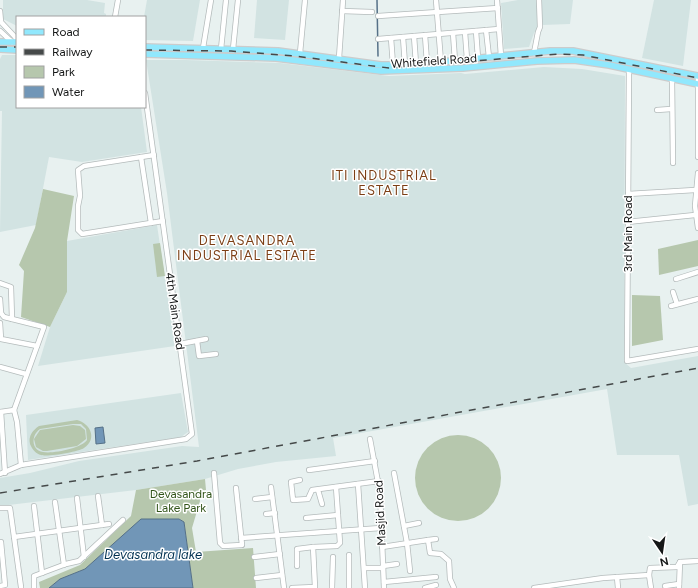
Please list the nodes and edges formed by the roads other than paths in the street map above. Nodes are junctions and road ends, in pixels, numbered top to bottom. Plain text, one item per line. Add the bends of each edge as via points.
1 (118, 0) edge
2 (211, 0) edge
3 (226, 0) edge
4 (238, 0) edge
5 (305, 0) edge
6 (343, 0) edge
7 (436, 0) edge
8 (497, 0) edge
9 (539, 0) edge
10 (498, 8) junction
11 (0, 11) edge
12 (342, 11) junction
13 (372, 12) dead end
14 (437, 12) junction
15 (115, 16) edge
16 (378, 16) dead end
17 (499, 29) junction
18 (486, 30) junction
19 (0, 31) edge
20 (476, 31) junction
21 (465, 32) junction
22 (453, 33) junction
23 (439, 34) junction
24 (425, 35) junction
25 (414, 36) junction
26 (403, 37) junction
27 (391, 38) junction
28 (378, 39) dead end
29 (16, 41) edge
30 (0, 42) edge
31 (146, 47) edge
32 (203, 48) junction
33 (0, 49) edge
34 (220, 49) junction
35 (233, 49) junction
36 (16, 50) edge
37 (300, 53) junction
38 (534, 53) junction
39 (146, 54) edge
40 (501, 56) junction
41 (489, 57) junction
42 (478, 58) junction
43 (342, 59) junction
44 (467, 59) junction
45 (456, 60) junction
46 (441, 62) junction
47 (427, 63) junction
48 (416, 64) junction
49 (393, 65) junction
50 (405, 65) junction
51 (344, 66) junction
52 (629, 70) junction
53 (698, 76) edge
54 (672, 79) junction
55 (697, 84) edge
56 (146, 100) edge
57 (671, 109) junction
58 (657, 110) dead end
59 (697, 136) edge
60 (154, 156) junction
61 (141, 157) junction
62 (698, 157) edge
63 (673, 164) dead end
64 (698, 173) edge
65 (696, 188) edge
66 (628, 194) junction
67 (696, 206) edge
68 (695, 215) junction
69 (163, 221) junction
70 (627, 222) junction
71 (151, 223) junction
72 (698, 228) edge
73 (698, 272) edge
74 (676, 279) dead end
75 (0, 284) edge
76 (673, 292) dead end
77 (0, 298) edge
78 (698, 299) edge
79 (676, 304) junction
80 (671, 306) dead end
81 (12, 318) junction
82 (0, 323) edge
83 (206, 340) dead end
84 (197, 341) junction
85 (180, 344) junction
86 (37, 346) junction
87 (698, 348) edge
88 (216, 354) dead end
89 (0, 367) edge
90 (26, 374) junction
91 (14, 410) junction
92 (0, 412) edge
93 (370, 439) dead end
94 (375, 461) junction
95 (21, 465) junction
96 (309, 470) dead end
97 (3, 473) edge
98 (214, 473) dead end
99 (394, 473) dead end
100 (300, 480) dead end
101 (378, 481) junction
102 (358, 484) junction
103 (271, 487) dead end
104 (336, 487) junction
105 (236, 488) dead end
106 (318, 490) junction
107 (98, 496) dead end
108 (272, 497) junction
109 (77, 498) dead end
110 (255, 499) dead end
111 (55, 502) dead end
112 (322, 504) dead end
113 (34, 506) dead end
114 (0, 508) edge
115 (274, 513) junction
116 (266, 514) dead end
117 (338, 515) junction
118 (306, 518) dead end
119 (123, 520) dead end
120 (419, 523) dead end
121 (109, 524) dead end
122 (102, 525) junction
123 (404, 526) junction
124 (81, 528) junction
125 (381, 528) junction
126 (361, 530) junction
127 (59, 531) junction
128 (340, 531) junction
129 (37, 534) junction
130 (278, 534) junction
131 (14, 537) junction
132 (241, 538) junction
133 (436, 539) dead end
134 (428, 540) junction
135 (1, 542) edge
136 (407, 543) junction
137 (313, 547) junction
138 (382, 547) junction
139 (280, 554) junction
140 (349, 555) dead end
141 (84, 557) junction
142 (254, 557) dead end
143 (333, 557) dead end
144 (698, 561) edge
145 (680, 562) junction
146 (64, 564) junction
147 (397, 564) dead end
148 (297, 566) dead end
149 (383, 567) junction
150 (365, 568) junction
151 (410, 571) dead end
152 (42, 573) junction
153 (282, 575) junction
154 (650, 575) junction
155 (436, 576) dead end
156 (617, 577) junction
157 (256, 578) dead end
158 (384, 582) junction
159 (436, 585) dead end
160 (0, 586) edge
161 (560, 586) edge
162 (665, 586) dead end
163 (679, 586) edge
164 (20, 587) dead end
165 (34, 588) edge
166 (284, 588) edge
167 (292, 588) edge
168 (315, 588) edge
169 (332, 588) edge
170 (349, 588) edge
171 (366, 588) edge
172 (384, 588) edge
173 (425, 588) edge
174 (454, 588) edge
175 (534, 588) edge
176 (618, 588) edge
177 (651, 588) edge

1 - 15 street
2 - 32 street
3 - 34 street
4 - 35 street
5 - 37 street
6 - 12 street
7 - 14 street
8 - 10 street
9 - 38 street via 540,27
10 - 14 street
10 - 17 street
11 - 29 street via 3,24
12 - 13 street
12 - 43 street
14 - 16 street
14 - 23 street
17 - 18 street
17 - 40 street
18 - 20 street
18 - 41 street
19 - 29 street
20 - 21 street
20 - 42 street
21 - 22 street
21 - 44 street
22 - 23 street
22 - 45 street
23 - 24 street
23 - 46 street
24 - 25 street
24 - 47 street
25 - 26 street
25 - 48 street
26 - 27 street
26 - 50 street
27 - 28 street
27 - 49 street
29 - 30 main road
31 - 32 main road, Whitefield Road
32 - 34 main road, Whitefield Road
33 - 36 main road
34 - 35 main road, Whitefield Road
35 - 37 main road, Whitefield Road
37 - 43 main road, Whitefield Road
38 - 40 main road, Whitefield Road
38 - 53 main road, Whitefield Road via 584,52
39 - 51 main road, Whitefield Road via 276,58
40 - 41 main road, Whitefield Road
41 - 42 main road, Whitefield Road
42 - 44 main road, Whitefield Road
43 - 49 main road, Whitefield Road
43 - 51 main road
44 - 45 main road, Whitefield Road
45 - 46 main road, Whitefield Road
46 - 47 main road, Whitefield Road
47 - 48 main road, Whitefield Road
48 - 50 main road, Whitefield Road
49 - 50 main road, Whitefield Road
51 - 52 main road, Whitefield Road via 381,71 559,60 585,61
52 - 54 main road, Whitefield Road
52 - 66 street, 3rd Main Road
53 - 55 street
54 - 55 main road, Whitefield Road
54 - 57 street
55 - 59 street
56 - 60 street, 4th Main Road
57 - 58 street
57 - 63 street
59 - 62 street
60 - 61 street
60 - 69 street, 4th Main Road
61 - 71 street
61 - 71 street via 84,166 78,170 78,230 82,234
64 - 65 street
65 - 66 street
65 - 67 street
66 - 70 street, 3rd Main Road
67 - 68 street
68 - 70 street
68 - 72 street
69 - 71 street
69 - 85 street, 4th Main Road
70 - 87 street, 3rd Main Road via 627,362
73 - 74 street
75 - 81 street via 11,286
76 - 79 street
77 - 81 street via 1,313 4,317
78 - 79 street
79 - 80 street
81 - 86 street via 44,325
82 - 86 street via 1,339
83 - 84 street
84 - 85 street
84 - 88 street via 199,356
85 - 95 street, 4th Main Road via 192,434 186,439
86 - 90 street
89 - 90 street
90 - 91 street
91 - 92 street
91 - 95 street
92 - 97 street
93 - 94 street, Masjid Road
94 - 96 street
94 - 101 street, Masjid Road
95 - 97 street
98 - 132 street via 220,542 223,546 242,546
99 - 123 street
100 - 106 street via 291,482 293,500 308,499 310,491
101 - 102 street
101 - 125 street, Masjid Road
102 - 104 street
102 - 126 street
103 - 108 street
104 - 106 street
104 - 117 street
105 - 132 street
106 - 112 street
107 - 122 street
108 - 110 street
108 - 115 street
109 - 124 street
111 - 127 street
113 - 129 street
114 - 131 street via 10,508
115 - 116 street
115 - 130 street
117 - 118 street
117 - 128 street
119 - 141 street
120 - 123 street
121 - 122 street
122 - 124 street
123 - 136 street
124 - 127 street
124 - 141 street
125 - 126 street
125 - 138 street, Masjid Road
126 - 128 street
126 - 150 street
127 - 129 street
127 - 146 street
128 - 130 street
128 - 137 street via 339,545
129 - 131 street
129 - 152 street
130 - 132 street
130 - 139 street
131 - 164 street
133 - 134 street
134 - 136 street
134 - 174 street via 430,553 441,554 449,561 450,579
135 - 160 street via 5,585
136 - 138 street
136 - 151 street
137 - 148 street via 297,549
137 - 168 street
138 - 149 street, Masjid Road
139 - 142 street
139 - 153 street
140 - 170 street
141 - 146 street via 79,561
143 - 169 street
144 - 145 street
145 - 154 street via 677,567 650,568
145 - 163 street
146 - 152 street
147 - 149 street
149 - 150 street
149 - 158 street, Masjid Road
150 - 171 street
152 - 165 street via 34,576
153 - 157 street
153 - 166 street
154 - 156 street
154 - 177 street
155 - 158 street
156 - 161 street
156 - 176 street
158 - 172 street, Masjid Road
159 - 173 street
161 - 175 street
162 - 163 street
167 - 168 street

